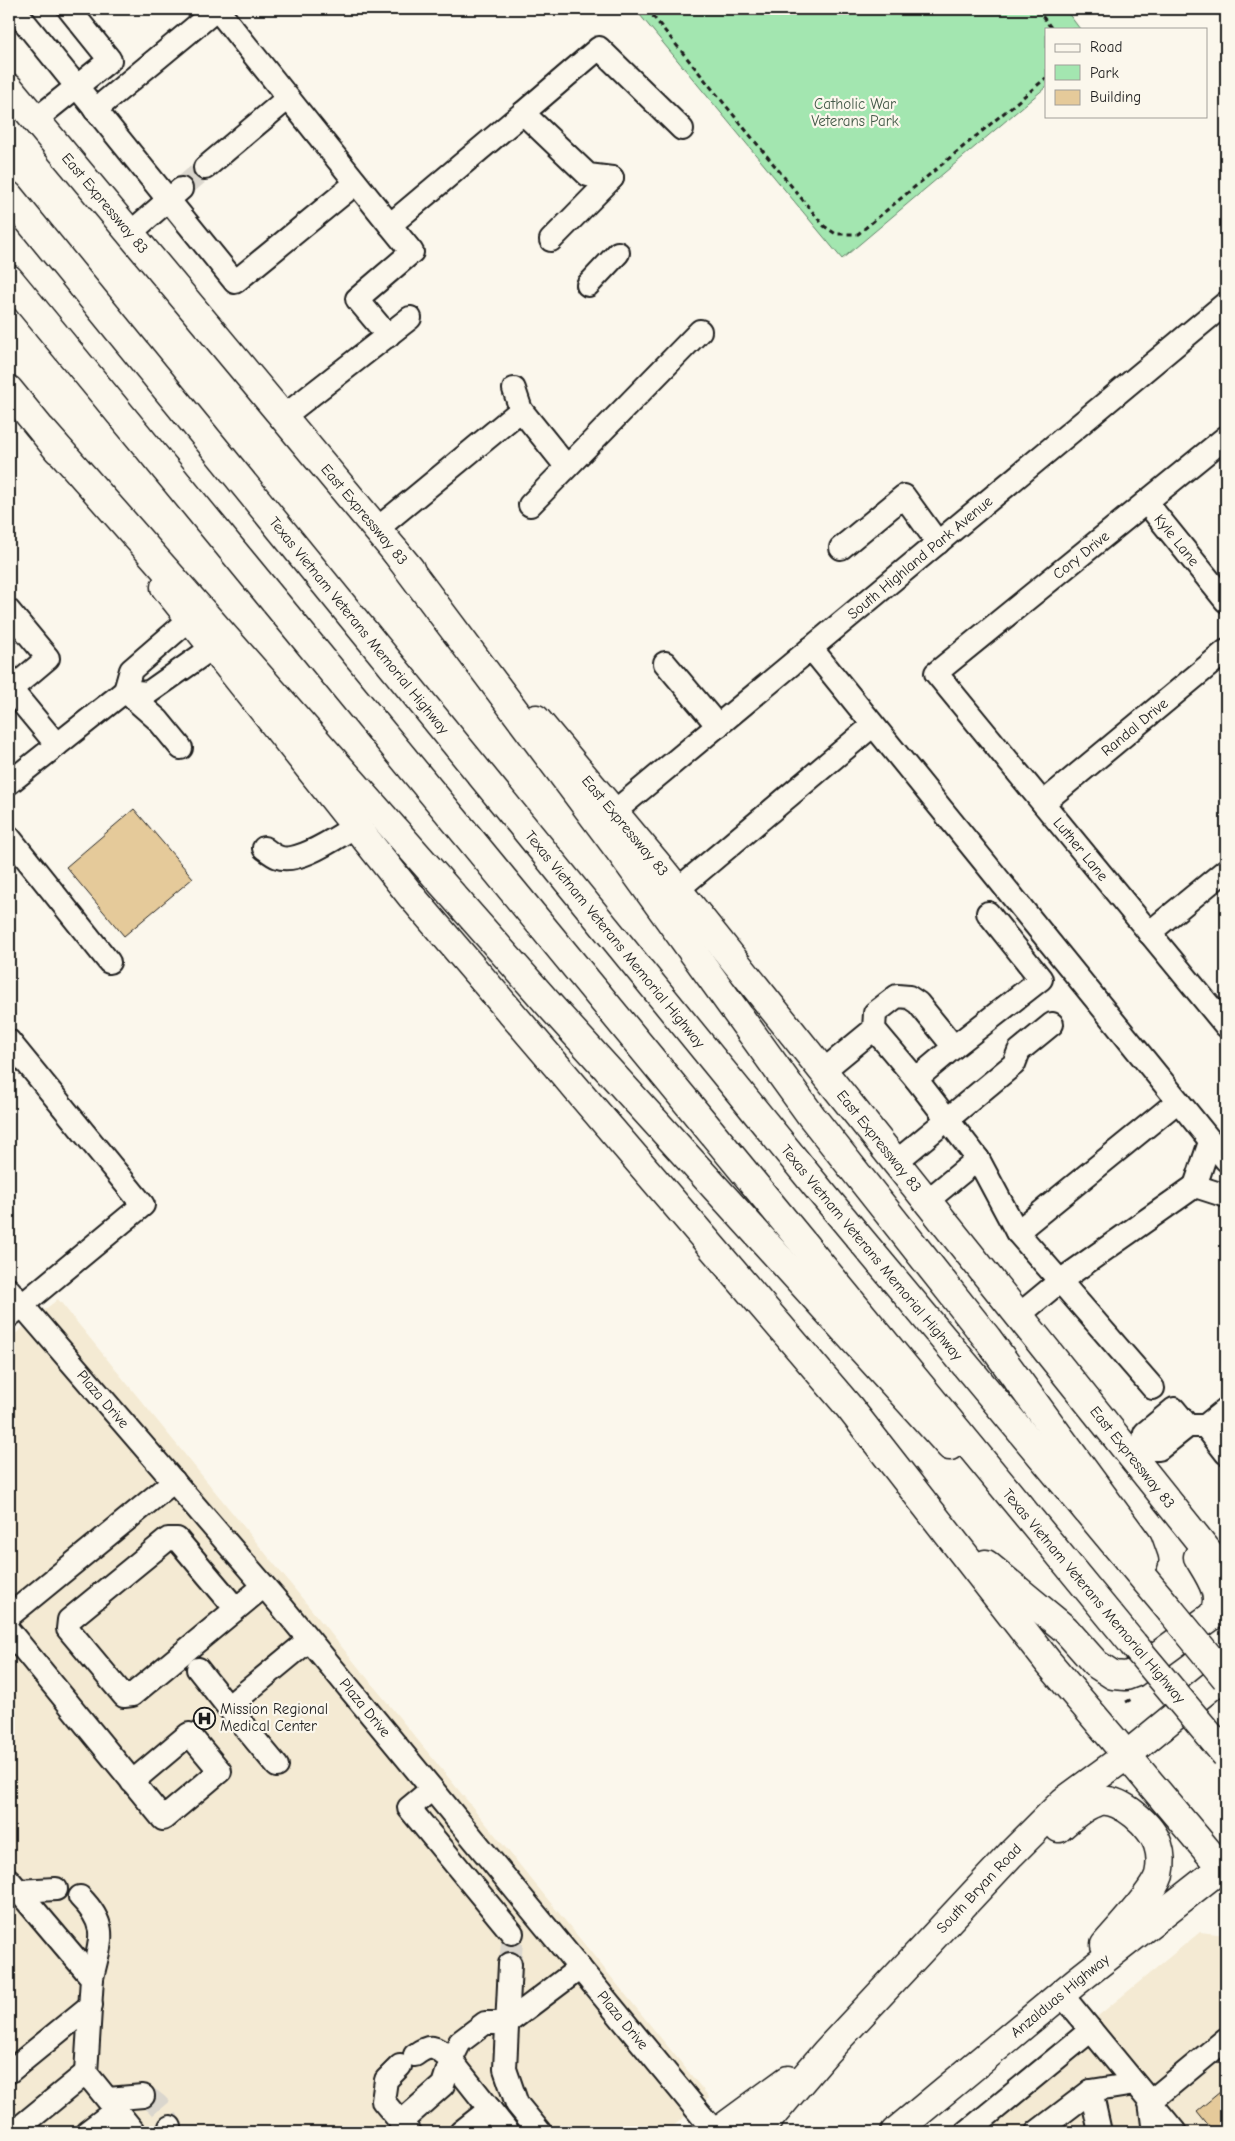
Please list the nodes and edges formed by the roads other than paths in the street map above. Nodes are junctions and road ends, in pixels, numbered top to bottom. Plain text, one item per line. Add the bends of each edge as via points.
1 (14, 9) edge
2 (69, 9) edge
3 (217, 9) edge
4 (76, 87) junction
5 (9, 88) edge
6 (288, 98) junction
7 (95, 110) junction
8 (523, 113) junction
9 (35, 120) junction
10 (682, 129) dead end
11 (205, 168) tunnel mouth
12 (356, 183) junction
13 (175, 195) junction
14 (9, 196) edge
15 (390, 225) junction
16 (129, 234) junction
17 (551, 240) dead end
18 (618, 253) dead end
19 (9, 279) edge
20 (588, 285) dead end
21 (1226, 303) edge
22 (410, 318) dead end
23 (700, 331) dead end
24 (388, 336) junction
25 (514, 389) dead end
26 (9, 390) edge
27 (521, 410) junction
28 (283, 417) junction
29 (43, 431) junction
30 (1226, 437) edge
31 (566, 466) junction
32 (1146, 502) junction
33 (530, 505) dead end
34 (377, 529) junction
35 (938, 542) junction
36 (841, 548) dead end
37 (395, 551) junction
38 (1226, 600) edge
39 (9, 611) edge
40 (190, 619) junction
41 (212, 648) junction
42 (811, 648) junction
43 (1226, 652) edge
44 (664, 663) dead end
45 (936, 673) joint
46 (9, 689) edge
47 (125, 691) junction
48 (718, 726) junction
49 (872, 726) junction
50 (56, 745) junction
51 (181, 748) dead end
52 (9, 783) edge
53 (1043, 803) junction
54 (614, 812) junction
55 (356, 826) junction
56 (9, 838) edge
57 (264, 848) dead end
58 (1226, 870) edge
59 (677, 890) junction
60 (988, 913) dead end
61 (1149, 933) junction
62 (109, 962) dead end
63 (1052, 1024) dead end
64 (1226, 1026) edge
65 (874, 1029) junction
66 (9, 1041) edge
67 (954, 1047) junction
68 (823, 1072) junction
69 (916, 1079) junction
70 (1178, 1101) junction
71 (947, 1120) junction
72 (1210, 1142) junction
73 (978, 1159) junction
74 (1226, 1160) edge
75 (896, 1162) junction
76 (1195, 1186) junction
77 (1226, 1196) edge
78 (927, 1201) junction
79 (1017, 1232) junction
80 (1060, 1281) junction
81 (13, 1304) edge
82 (1019, 1315) junction
83 (1152, 1388) dead end
84 (1226, 1409) edge
85 (1196, 1426) junction
86 (1137, 1453) junction
87 (1226, 1453) edge
88 (174, 1481) junction
89 (1160, 1491) junction
90 (945, 1530) junction
91 (1226, 1574) edge
92 (264, 1586) junction
93 (1084, 1586) junction
94 (1163, 1603) junction
95 (236, 1610) junction
96 (9, 1616) edge
97 (9, 1631) edge
98 (309, 1640) junction
99 (198, 1669) dead end
100 (1226, 1674) edge
101 (1226, 1678) edge
102 (228, 1707) junction
103 (1226, 1755) edge
104 (1127, 1756) junction
105 (277, 1766) dead end
106 (132, 1782) dead end
107 (432, 1789) junction
108 (1225, 1868) edge
109 (13, 1886) edge
110 (56, 1889) dead end
111 (973, 1895) junction
112 (80, 1897) dead end
113 (536, 1916) junction
114 (512, 1947) junction
115 (580, 1968) junction
116 (92, 1978) junction
117 (1069, 1988) junction
118 (91, 2005) junction
119 (507, 2023) junction
120 (1091, 2030) junction
121 (1226, 2039) edge
122 (826, 2052) junction
123 (451, 2060) junction
124 (9, 2072) edge
125 (86, 2072) junction
126 (1135, 2084) junction
127 (1091, 2091) junction
128 (143, 2096) dead end
129 (1150, 2102) junction
130 (112, 2104) junction
131 (490, 2109) junction
132 (405, 2127) edge
133 (16, 2128) edge
134 (904, 2130) edge
135 (87, 2132) edge
136 (134, 2132) edge
137 (461, 2132) edge
138 (508, 2132) edge
139 (540, 2132) edge
140 (716, 2132) edge
141 (758, 2132) edge
142 (967, 2132) edge
143 (1037, 2132) edge
144 (1100, 2132) edge
145 (1154, 2132) edge
146 (1175, 2132) edge

1 - 4 street
2 - 4 street via 110,60
3 - 6 street
3 - 7 street
4 - 7 street
4 - 9 street
5 - 9 main road, East Expressway 83
6 - 11 street
6 - 12 street
7 - 13 street
8 - 10 street via 599,48
8 - 15 street
8 - 17 street via 588,175 612,178
9 - 16 main road, East Expressway 83
12 - 13 street via 235,282
12 - 15 street
13 - 16 street
14 - 94 main road, Texas Vietnam Veterans Memorial Highway via 821,1192
15 - 24 street via 412,252 357,299
16 - 28 main road, East Expressway 83
18 - 20 street
19 - 93 main road, Texas Vietnam Veterans Memorial Highway via 831,1274
21 - 35 street, South Highland Park Avenue
22 - 24 street
23 - 31 street
24 - 28 street
25 - 27 street
26 - 29 main road
27 - 31 street
27 - 34 street
28 - 34 main road, East Expressway 83
29 - 40 main road
29 - 93 main road via 558,1015 924,1419
30 - 32 street, Cory Drive
31 - 33 street
32 - 38 street, Kyle Lane
32 - 45 street, Cory Drive
34 - 37 main road, East Expressway 83
35 - 36 street via 904,496
35 - 42 street, South Highland Park Avenue
37 - 54 main road, East Expressway 83
37 - 94 main road via 622,854 812,1117 986,1338 1138,1544
39 - 46 street via 48,658
40 - 41 main road
40 - 47 street via 131,670
41 - 47 street via 148,693
41 - 55 main road
42 - 48 street, South Highland Park Avenue
42 - 49 street
43 - 53 street, Randal Drive
44 - 48 street
45 - 53 street, Luther Lane
46 - 50 street
47 - 50 street
47 - 51 street via 158,720
48 - 54 street, South Highland Park Avenue
49 - 59 street
49 - 70 street
50 - 52 street
53 - 61 street, Luther Lane
54 - 59 main road, East Expressway 83
55 - 57 street via 294,858 278,857
55 - 90 main road via 425,912 849,1407
56 - 62 street
58 - 61 street
59 - 68 main road, East Expressway 83
60 - 67 street via 1041,979
61 - 64 street, Luther Lane
63 - 71 street via 1019,1051 1014,1064
65 - 67 street via 874,1012 897,996 909,997 918,1003
65 - 68 street
65 - 69 street
66 - 81 street via 143,1205
67 - 69 street
68 - 75 main road, East Expressway 83
69 - 71 street
70 - 72 street
70 - 79 street
71 - 73 street
71 - 75 street
72 - 74 street
72 - 76 street
73 - 78 street
73 - 79 street
75 - 78 main road, East Expressway 83
76 - 77 street
76 - 80 street
78 - 82 main road, East Expressway 83
79 - 80 street
80 - 82 street
80 - 83 street
81 - 88 street, Plaza Drive
82 - 86 main road, East Expressway 83
84 - 85 street
85 - 86 street via 1159,1450
85 - 87 street
86 - 89 main road, East Expressway 83
88 - 92 street, Plaza Drive
88 - 96 street
89 - 90 main road via 1214,1584 1217,1610 1126,1676 1112,1675 1096,1664 1064,1630
89 - 91 main road, East Expressway 83
90 - 104 main road via 1048,1662
92 - 95 street
92 - 98 street, Plaza Drive
93 - 103 main road, Texas Vietnam Veterans Memorial Highway, bridge
94 - 101 main road, Texas Vietnam Veterans Memorial Highway, bridge
95 - 95 street via 132,1695 124,1696 68,1629 69,1620 168,1539 177,1539
97 - 106 street
98 - 102 street
98 - 107 street, Plaza Drive
99 - 102 street
100 - 104 main road, South Bryan Road
102 - 105 street
104 - 108 main road
104 - 111 main road, South Bryan Road via 1064,1801
107 - 113 street, Plaza Drive
107 - 114 street via 409,1808
108 - 117 main road, Anzalduas Highway
109 - 110 street
109 - 116 street
111 - 117 main road via 1080,1810 1101,1802 1116,1802 1138,1817 1158,1844 1161,1863 1158,1877
111 - 122 main road, South Bryan Road
112 - 116 street via 99,1922 101,1935
113 - 114 street
113 - 115 street, Plaza Drive
114 - 119 street
115 - 119 street
115 - 140 street, Plaza Drive
116 - 118 street
117 - 120 street
117 - 134 main road, Anzalduas Highway
118 - 124 street
118 - 125 street
119 - 123 street via 485,2023 460,2042
119 - 139 street via 505,2069 517,2104
120 - 126 street
120 - 142 street
121 - 129 street
122 - 140 main road
122 - 141 main road, South Bryan Road
123 - 131 street
123 - 132 street via 442,2085
123 - 132 street via 435,2047 425,2047 386,2080 383,2100
125 - 130 street
125 - 133 street
126 - 127 street
126 - 129 street
127 - 143 street
127 - 144 street
128 - 130 street
129 - 145 street
129 - 146 street
130 - 135 street
130 - 136 street
131 - 137 street
131 - 138 street

